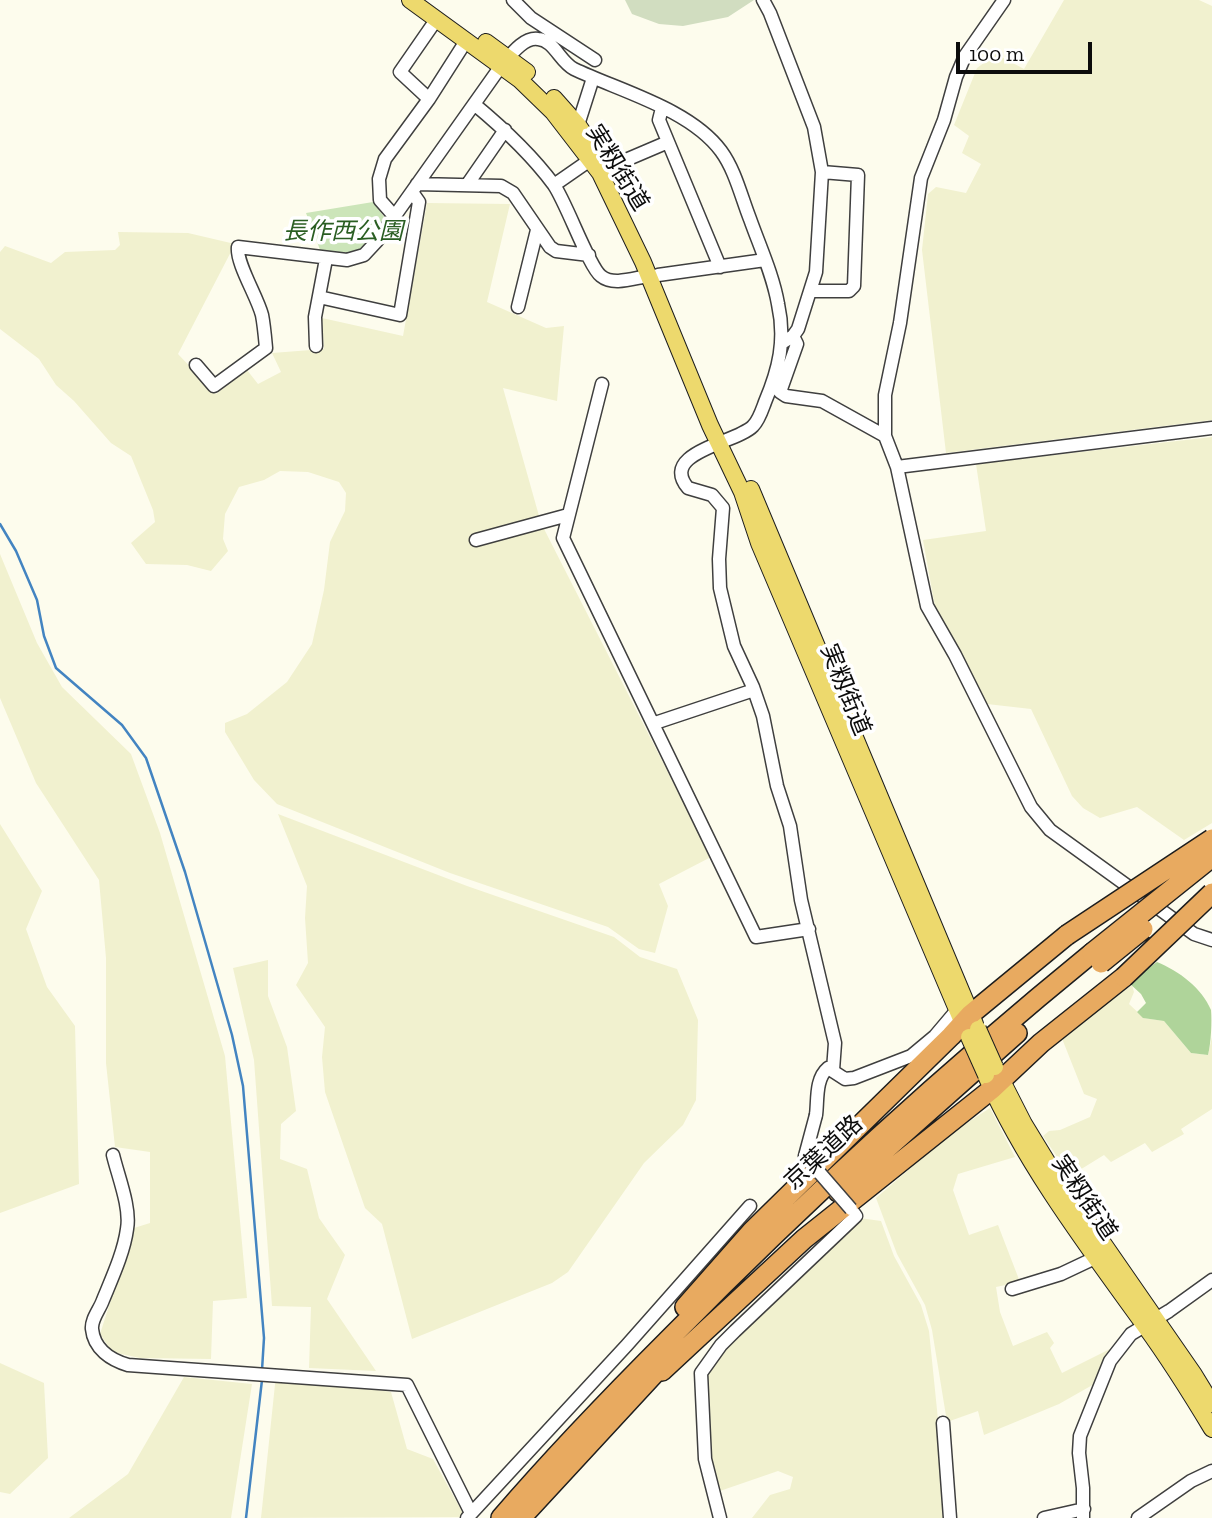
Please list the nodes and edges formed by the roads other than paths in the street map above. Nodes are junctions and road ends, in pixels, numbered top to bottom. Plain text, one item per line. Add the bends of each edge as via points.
1 (410, 0) edge
2 (427, 0) edge
3 (513, 0) edge
4 (763, 0) edge
5 (1004, 0) edge
6 (436, 20) junction
7 (466, 41) junction
8 (595, 60) dead end
9 (505, 62) junction
10 (593, 78) junction
11 (429, 99) junction
12 (474, 104) junction
13 (662, 108) junction
14 (578, 125) junction
15 (505, 130) junction
16 (668, 142) junction
17 (590, 160) junction
18 (607, 168) junction
19 (822, 172) junction
20 (467, 185) junction
21 (554, 186) junction
22 (415, 188) junction
23 (395, 216) junction
24 (537, 230) junction
25 (589, 255) junction
26 (326, 259) junction
27 (765, 260) junction
28 (720, 267) junction
29 (654, 275) junction
30 (811, 290) junction
31 (319, 297) junction
32 (518, 307) dead end
33 (788, 339) junction
34 (316, 346) dead end
35 (195, 365) dead end
36 (602, 384) dead end
37 (1212, 428) edge
38 (885, 436) junction
39 (724, 442) junction
40 (897, 467) junction
41 (568, 516) junction
42 (476, 540) dead end
43 (754, 690) junction
44 (654, 723) junction
45 (1212, 839) edge
46 (1212, 857) edge
47 (1212, 873) edge
48 (1212, 893) edge
49 (808, 929) junction
50 (1212, 940) edge
51 (1096, 958) junction
52 (967, 1023) junction
53 (834, 1070) junction
54 (994, 1078) junction
55 (113, 1155) dead end
56 (750, 1206) dead end
57 (1097, 1257) junction
58 (1212, 1280) edge
59 (1012, 1289) dead end
60 (1150, 1322) junction
61 (1212, 1404) edge
62 (622, 1407) junction
63 (598, 1411) junction
64 (943, 1423) dead end
65 (1212, 1429) edge
66 (1212, 1471) edge
67 (1083, 1514) edge
68 (469, 1516) edge
69 (501, 1518) edge
70 (521, 1518) edge
71 (720, 1518) edge
72 (950, 1518) edge
73 (1044, 1518) edge
74 (1138, 1518) edge

1 - 6 main road, 実籾街道
2 - 9 main road, 実籾街道
3 - 8 street via 531,18
4 - 19 street via 814,127
5 - 38 street via 965,56 921,177 901,323 885,395
6 - 7 main road, 実籾街道
6 - 11 street via 400,72
7 - 9 main road, 実籾街道
7 - 11 street
9 - 10 street via 523,43 539,39 550,43 567,65
9 - 12 street
9 - 14 main road, 実籾街道 via 560,104
9 - 17 main road, 実籾街道 via 550,108
10 - 13 street
10 - 14 street
11 - 23 street via 385,159 379,179 380,200
12 - 15 street
12 - 22 street
13 - 16 street via 659,120
13 - 27 street via 696,126 720,150
14 - 18 main road, 実籾街道
15 - 20 street
15 - 21 street
16 - 18 street
16 - 28 street
17 - 21 street
17 - 29 main road, 実籾街道
18 - 29 main road, 実籾街道 via 632,213
19 - 30 street
19 - 30 street via 858,175 854,286 849,292
20 - 22 street
20 - 24 street via 508,189
21 - 25 street
22 - 23 street
22 - 31 street via 419,202 400,315
23 - 26 street via 364,254 347,260
24 - 25 street via 556,251
24 - 32 street
25 - 29 street via 602,277 613,281
26 - 31 street
26 - 35 street via 238,247 237,255 262,314 266,348 214,386
27 - 28 street
27 - 33 street
28 - 29 street
29 - 39 main road, 実籾街道
30 - 33 street via 798,329
31 - 34 street
33 - 38 street via 797,344 780,392 786,397 822,401
33 - 39 street via 756,424
36 - 41 street
37 - 40 street
38 - 40 street
39 - 43 street via 688,457 682,476 690,488 712,495 723,508 720,588 734,646
39 - 52 main road, 実籾街道
40 - 50 street via 927,606 1031,807 1072,847 1194,934
41 - 42 street
41 - 44 street via 563,538
43 - 44 street
43 - 49 street via 790,826
44 - 49 street via 757,937
45 - 52 highway, bridge via 1067,935
46 - 51 highway, 京葉道路, bridge
47 - 51 highway, 京葉道路, bridge
48 - 54 highway, bridge via 1124,977
49 - 53 street via 835,1043
51 - 62 highway, 京葉道路 via 855,1176
51 - 63 highway, 京葉道路 via 888,1126
52 - 53 street via 902,1060 854,1078 845,1079
52 - 54 main road, 実籾街道, bridge
52 - 63 highway via 752,1231
53 - 71 street, bridge via 828,1068 821,1075 805,1156 856,1216 721,1345 701,1373 705,1459
54 - 57 main road, 実籾街道 via 1014,1132
54 - 60 main road, 実籾街道
54 - 62 highway via 804,1239
55 - 68 street via 128,1227 93,1320 95,1340 104,1353 128,1364 407,1385
56 - 68 street
57 - 59 street
57 - 60 main road, 実籾街道
58 - 60 street
60 - 61 main road, 実籾街道
60 - 65 main road, 実籾街道
60 - 67 street via 1125,1339 1110,1361 1080,1436
62 - 70 highway, 京葉道路
63 - 69 highway, 京葉道路
64 - 72 street
66 - 74 street
67 - 73 street

